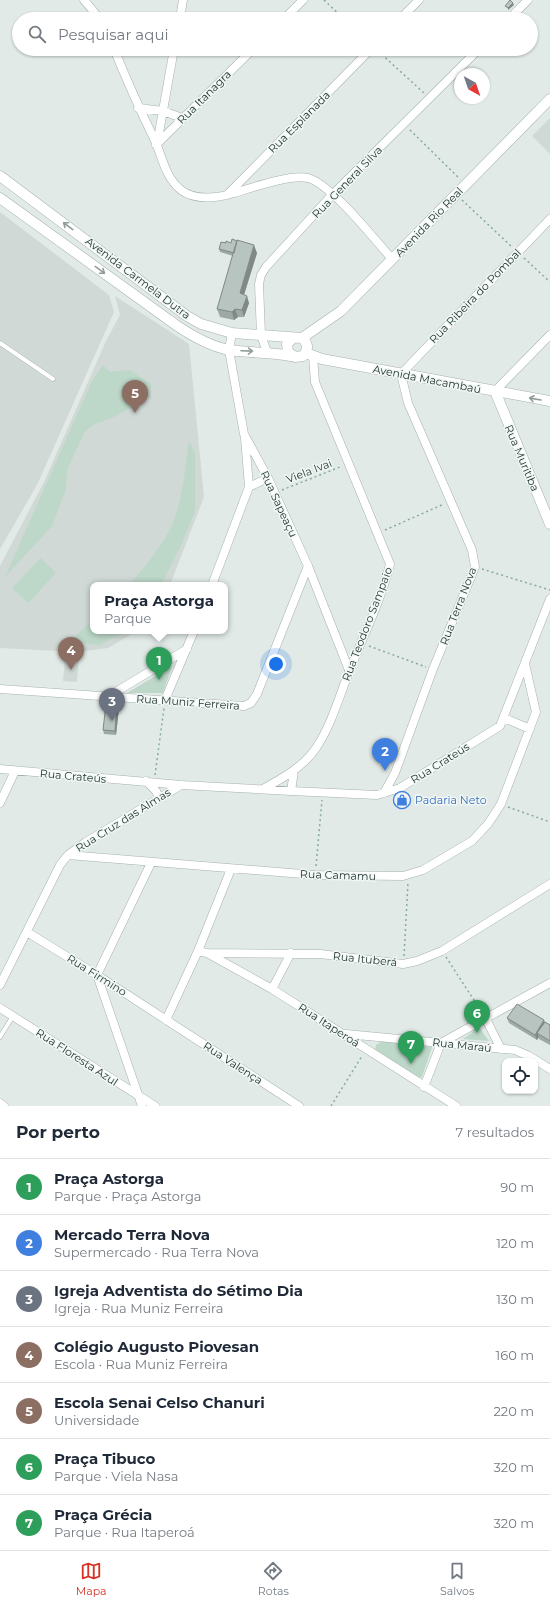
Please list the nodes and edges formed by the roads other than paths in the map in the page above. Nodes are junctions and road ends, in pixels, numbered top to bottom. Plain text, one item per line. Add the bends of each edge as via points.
1 (84, 0) edge
2 (183, 0) edge
3 (303, 0) edge
4 (419, 0) edge
5 (528, 0) edge
6 (94, 12) edge
7 (181, 12) edge
8 (291, 12) edge
9 (407, 12) edge
10 (516, 12) edge
11 (117, 56) edge
12 (173, 56) edge
13 (246, 56) edge
14 (364, 56) edge
15 (472, 56) edge
16 (550, 99) edge
17 (138, 108) junction
18 (163, 111) junction
19 (182, 118) junction
20 (156, 145) junction
21 (0, 176) edge
22 (226, 195) junction
23 (332, 195) junction
24 (0, 198) edge
25 (550, 219) edge
26 (392, 259) junction
27 (232, 333) junction
28 (261, 335) junction
29 (550, 335) edge
30 (297, 338) junction
31 (0, 343) edge
32 (229, 350) junction
33 (267, 352) junction
34 (309, 354) junction
35 (291, 356) junction
36 (401, 374) junction
37 (53, 379) dead end
38 (495, 392) junction
39 (550, 401) edge
40 (244, 434) junction
41 (268, 478) junction
42 (249, 487) junction
43 (550, 524) edge
44 (308, 566) junction
45 (213, 582) edge
46 (550, 599) edge
47 (193, 634) edge
48 (187, 649) junction
49 (525, 664) junction
50 (349, 670) junction
51 (0, 688) edge
52 (109, 696) junction
53 (165, 700) junction
54 (504, 718) junction
55 (530, 729) junction
56 (0, 769) edge
57 (15, 771) junction
58 (294, 771) junction
59 (395, 773) junction
60 (150, 782) junction
61 (181, 784) junction
62 (400, 788) junction
63 (263, 790) junction
64 (291, 791) junction
65 (384, 793) junction
66 (159, 798) junction
67 (0, 803) edge
68 (68, 855) junction
69 (151, 862) junction
70 (231, 869) junction
71 (550, 884) edge
72 (27, 932) junction
73 (203, 952) junction
74 (291, 953) junction
75 (97, 975) junction
76 (550, 983) edge
77 (0, 985) edge
78 (272, 989) junction
79 (0, 1008) edge
80 (13, 1016) junction
81 (486, 1019) junction
82 (166, 1020) junction
83 (346, 1034) junction
84 (0, 1037) edge
85 (441, 1043) junction
86 (501, 1049) junction
87 (550, 1069) edge
88 (424, 1087) junction
89 (138, 1096) junction
90 (0, 1103) edge
91 (4, 1106) edge
92 (142, 1106) edge
93 (154, 1106) edge
94 (299, 1106) edge
95 (456, 1106) edge

1 - 6 street
2 - 7 street
3 - 8 street
4 - 9 street
5 - 10 street
11 - 17 street
12 - 18 street
13 - 19 street, Rua Itanagra
14 - 22 street, Rua Esplanada
15 - 23 street, Rua General Silva
16 - 26 street, Avenida Rio Real
17 - 18 street
17 - 20 street
18 - 19 street
18 - 20 street
19 - 20 street, Rua Itanagra
20 - 22 street via 167,173 182,191 193,197
27 -> 21 street, Avenida Carmela Dutra via 201,324 187,316
22 - 23 street via 294,177 308,178
23 - 26 street
23 - 28 street, Rua General Silva via 261,275
24 -> 32 street, Avenida Carmela Dutra via 185,331 217,347
25 - 36 street, Rua Ribeira do Pombal
26 - 30 street, Avenida Rio Real via 341,311
27 - 28 street, Avenida Carmela Dutra
27 - 32 street, Rua Sapeaçu
28 - 30 street, Avenida Carmela Dutra
28 - 33 street, Rua General Silva
29 - 38 street
30 - 34 street via 307,344
30 - 35 street via 287,344
31 - 37 lane
32 -> 33 street, Avenida Carmela Dutra
32 - 40 street, Rua Sapeaçu
33 - 35 street, Avenida Carmela Dutra
34 - 35 street
34 - 36 street, Avenida Macambaú
34 - 50 street, Rua Teodoro Sampaio via 315,382 390,564 362,644
36 - 38 street, Avenida Macambaú
36 - 59 street, Rua Terra Nova via 408,403 472,550 475,567 433,669
39 -> 38 street, Avenida Macambaú
38 - 43 street, Rua Muritiba
40 - 41 street, Rua Sapeaçu
40 - 42 street
41 - 42 street
41 - 44 street, Rua Sapeaçu
42 - 45 street
44 - 50 street, Rua Sapeaçu
44 - 53 street, Rua Muniz Ferreira via 257,694 251,703 244,706
46 - 49 street, Rua Crateús
47 - 48 street
48 - 52 street
48 - 53 street
49 - 54 street, Rua Crateús
49 - 55 street, Rua Camamu via 536,712
50 - 58 street, Rua Teodoro Sampaio via 327,730 316,748
51 - 52 street, Rua Muniz Ferreira
52 - 53 street, Rua Muniz Ferreira
54 - 55 street
54 - 62 street, Rua Crateús via 494,731
55 - 70 street, Rua Camamu via 501,804 488,824 472,841 423,870 403,876 315,875
56 - 57 street, Rua Crateús
57 - 60 street, Rua Crateús
57 - 67 street
58 - 63 street, Rua Teodoro Sampaio
58 - 64 street
59 - 62 street
59 - 65 street, Rua Terra Nova
60 - 61 street, Rua Crateús
60 - 66 street
61 - 63 street, Rua Crateús
61 - 66 street, Rua Cruz das Almas
62 - 65 street, Rua Crateús
63 - 64 street, Rua Crateús
64 - 65 street, Rua Crateús via 377,795
66 - 68 street, Rua Cruz das Almas
68 - 69 street, Rua Camamu
68 - 72 street, Rua Cruz das Almas via 60,865
69 - 70 street, Rua Camamu
69 - 75 street
70 - 73 street
71 - 74 street, Rua Ituberá via 442,951 417,961 403,964
72 - 75 street, Rua Firmino
72 - 77 street, Rua Cruz das Almas
73 - 74 street, Rua Ituberá
73 - 78 street, Rua Itaperoá
73 - 82 street
74 - 78 street
75 - 82 street, Rua Firmino
75 - 89 street
76 - 81 street
78 - 83 street, Rua Itaperoá
79 - 80 street, Rua Floresta Azul
80 - 84 lane
80 - 89 street, Rua Floresta Azul
81 - 85 street
81 - 86 street
82 - 94 street, Rua Valença
83 - 85 street, Rua Maraú
83 - 88 street, Rua Itaperoá
85 - 86 street, Rua Maraú
85 - 88 street
86 - 87 street, Rua Maraú via 515,1050
88 - 95 street, Rua Itaperoá
89 - 92 street
89 - 93 street, Rua Floresta Azul
90 - 91 street

